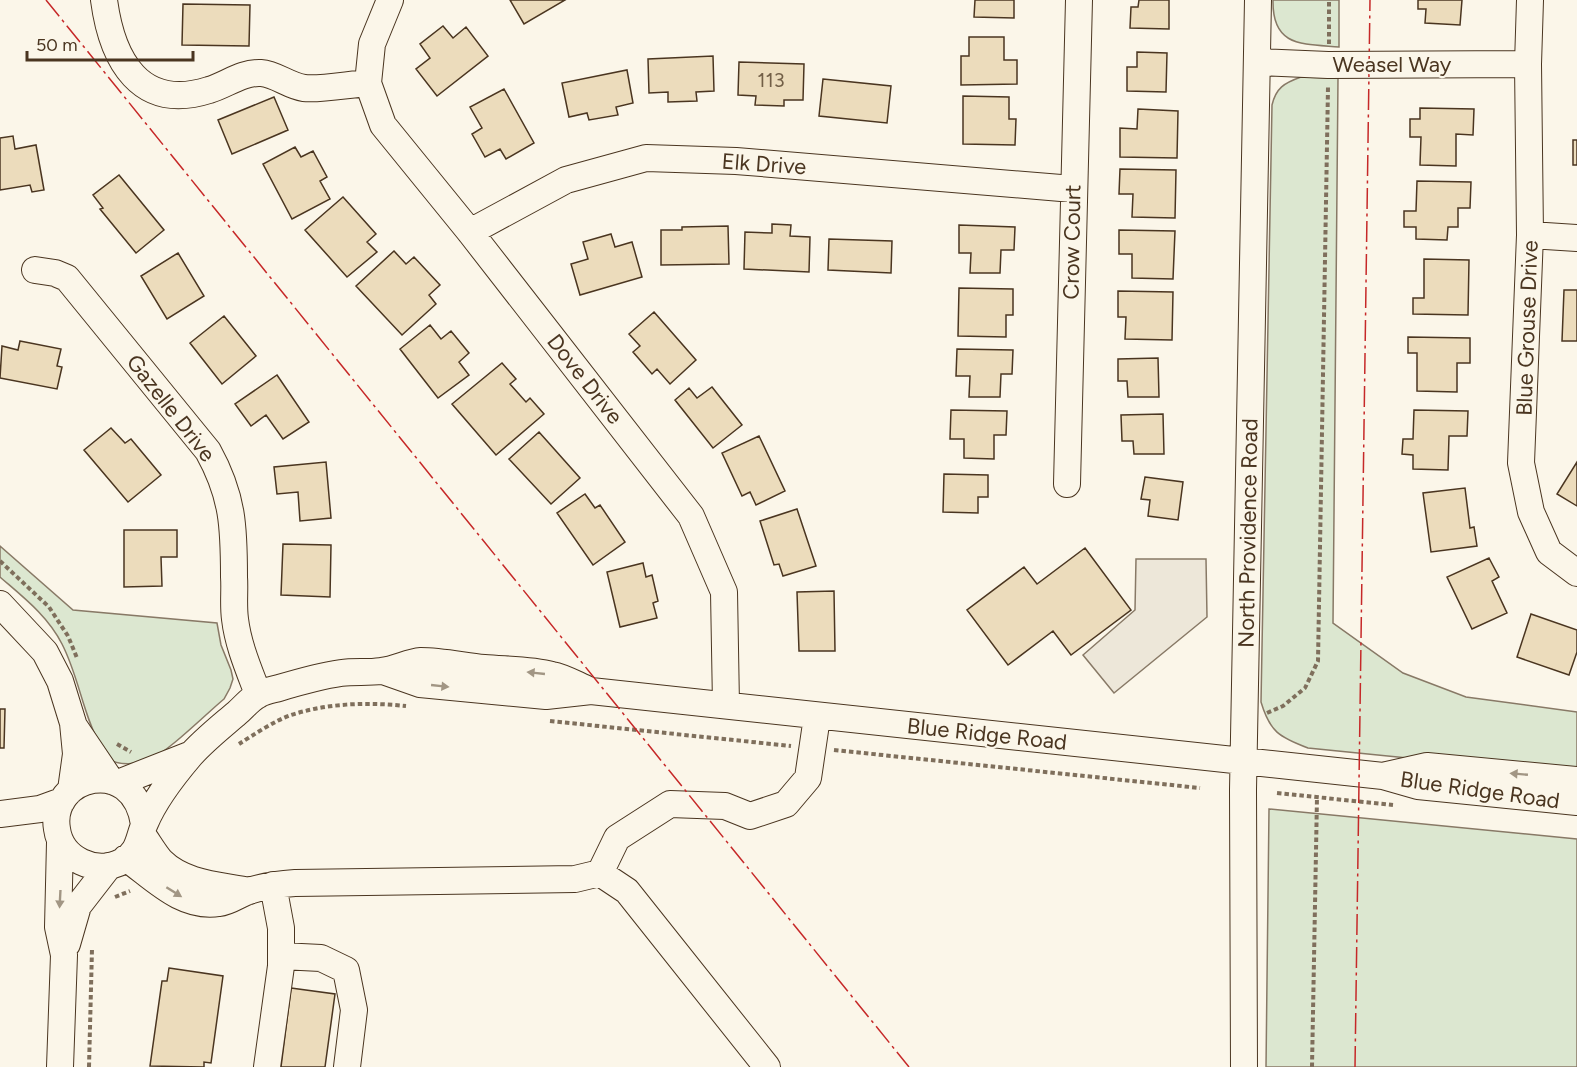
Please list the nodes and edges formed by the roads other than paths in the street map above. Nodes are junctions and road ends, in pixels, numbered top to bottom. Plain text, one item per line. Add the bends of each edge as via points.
1 (104, 0) edge
2 (390, 0) edge
3 (1079, 0) edge
4 (1258, 0) edge
5 (1530, 0) edge
6 (1257, 62) junction
7 (1528, 64) junction
8 (368, 83) junction
9 (1073, 189) junction
10 (470, 232) junction
11 (1530, 235) junction
12 (1577, 238) edge
13 (35, 270) dead end
14 (1067, 484) dead end
15 (1577, 573) edge
16 (0, 604) edge
17 (258, 694) junction
18 (726, 705) junction
19 (817, 717) junction
20 (73, 723) junction
21 (192, 754) junction
22 (1244, 761) junction
23 (1383, 776) junction
24 (1577, 780) edge
25 (115, 782) junction
26 (67, 795) junction
27 (1577, 802) edge
28 (0, 815) edge
29 (143, 829) junction
30 (59, 839) junction
31 (118, 862) junction
32 (600, 873) junction
33 (261, 888) junction
34 (64, 956) junction
35 (281, 956) junction
36 (60, 1067) edge
37 (267, 1067) edge
38 (347, 1067) edge
39 (767, 1067) edge
40 (1244, 1067) edge

1 - 8 street via 107,23 118,52 133,76 155,92 184,96 260,73 303,88
2 - 8 street, Dove Drive via 372,44
3 - 9 street, Crow Court
4 - 6 street, North Providence Road
5 - 7 street, Blue Grouse Drive
6 - 7 street, Weasel Way
6 - 22 street, North Providence Road
7 - 11 street, Blue Grouse Drive
8 - 10 street, Dove Drive via 383,125
9 - 10 street, Elk Drive via 735,161 646,159 566,180
9 - 14 street, Crow Court
10 - 18 street, Dove Drive via 691,516 724,592
11 - 12 street
11 - 15 street, Blue Grouse Drive via 1521,463 1531,512 1550,552
13 - 17 street, Gazelle Drive via 67,278 208,451 220,473 230,501 234,534 235,618 243,655
16 - 20 street via 45,652 60,681
17 - 18 street, Blue Ridge Road via 342,672 383,671 420,684 546,696 591,691
17 - 21 street, Blue Ridge Road
18 - 19 street, Blue Ridge Road
19 - 22 street, Blue Ridge Road
19 - 32 street via 808,778 786,804 750,816 725,806 669,804 617,838
20 - 25 street
20 - 26 street via 76,754
21 - 25 street, Blue Ridge Road
21 - 29 street, Blue Ridge Road via 167,785
22 - 23 street, Blue Ridge Road
22 - 40 street, North Providence Road
24 -> 23 street, Blue Ridge Road via 1427,766
23 - 27 street, Blue Ridge Road via 1418,786
25 - 26 street via 83,782
25 - 29 street via 135,796 142,809
26 - 28 street via 40,808
26 - 30 street via 57,814
28 - 30 street via 38,824
29 - 31 street via 134,851
29 - 33 street via 161,861 182,876 200,882
30 - 31 street via 69,854 81,862 95,867
30 -> 34 street via 58,927
31 -> 33 street via 199,904 221,903
31 - 34 street via 78,906
32 - 33 street via 575,879 295,883
32 - 39 street via 627,891
33 - 35 street via 281,928
34 - 36 street
35 - 37 street
35 - 38 street via 321,958 346,969 354,1011

